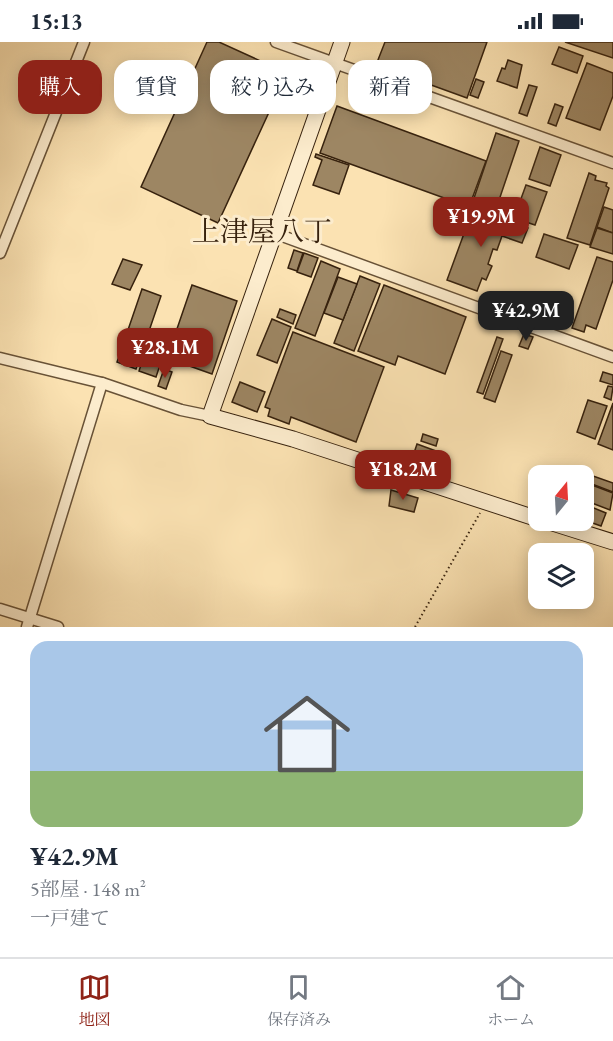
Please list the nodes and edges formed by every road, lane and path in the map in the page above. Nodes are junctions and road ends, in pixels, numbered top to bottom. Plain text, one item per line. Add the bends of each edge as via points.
1 (84, 42) edge
2 (276, 42) edge
3 (342, 42) edge
4 (327, 60) edge
5 (336, 60) edge
6 (336, 63) edge
7 (317, 114) edge
8 (613, 164) edge
9 (274, 233) junction
10 (0, 252) edge
11 (613, 357) edge
12 (0, 358) edge
13 (102, 383) junction
14 (210, 416) junction
15 (486, 502) junction
16 (528, 516) edge
17 (578, 531) edge
18 (613, 542) edge
19 (0, 609) edge
20 (29, 623) edge
21 (58, 627) edge
22 (415, 627) edge

1 - 10 street
2 - 4 street
3 - 5 street
6 - 8 street
7 - 9 street
9 - 11 street
9 - 14 street
12 - 13 street
13 - 14 street
13 - 20 street
14 - 15 street
15 - 16 street
15 - 22 path
17 - 18 street
19 - 20 street
20 - 21 street

